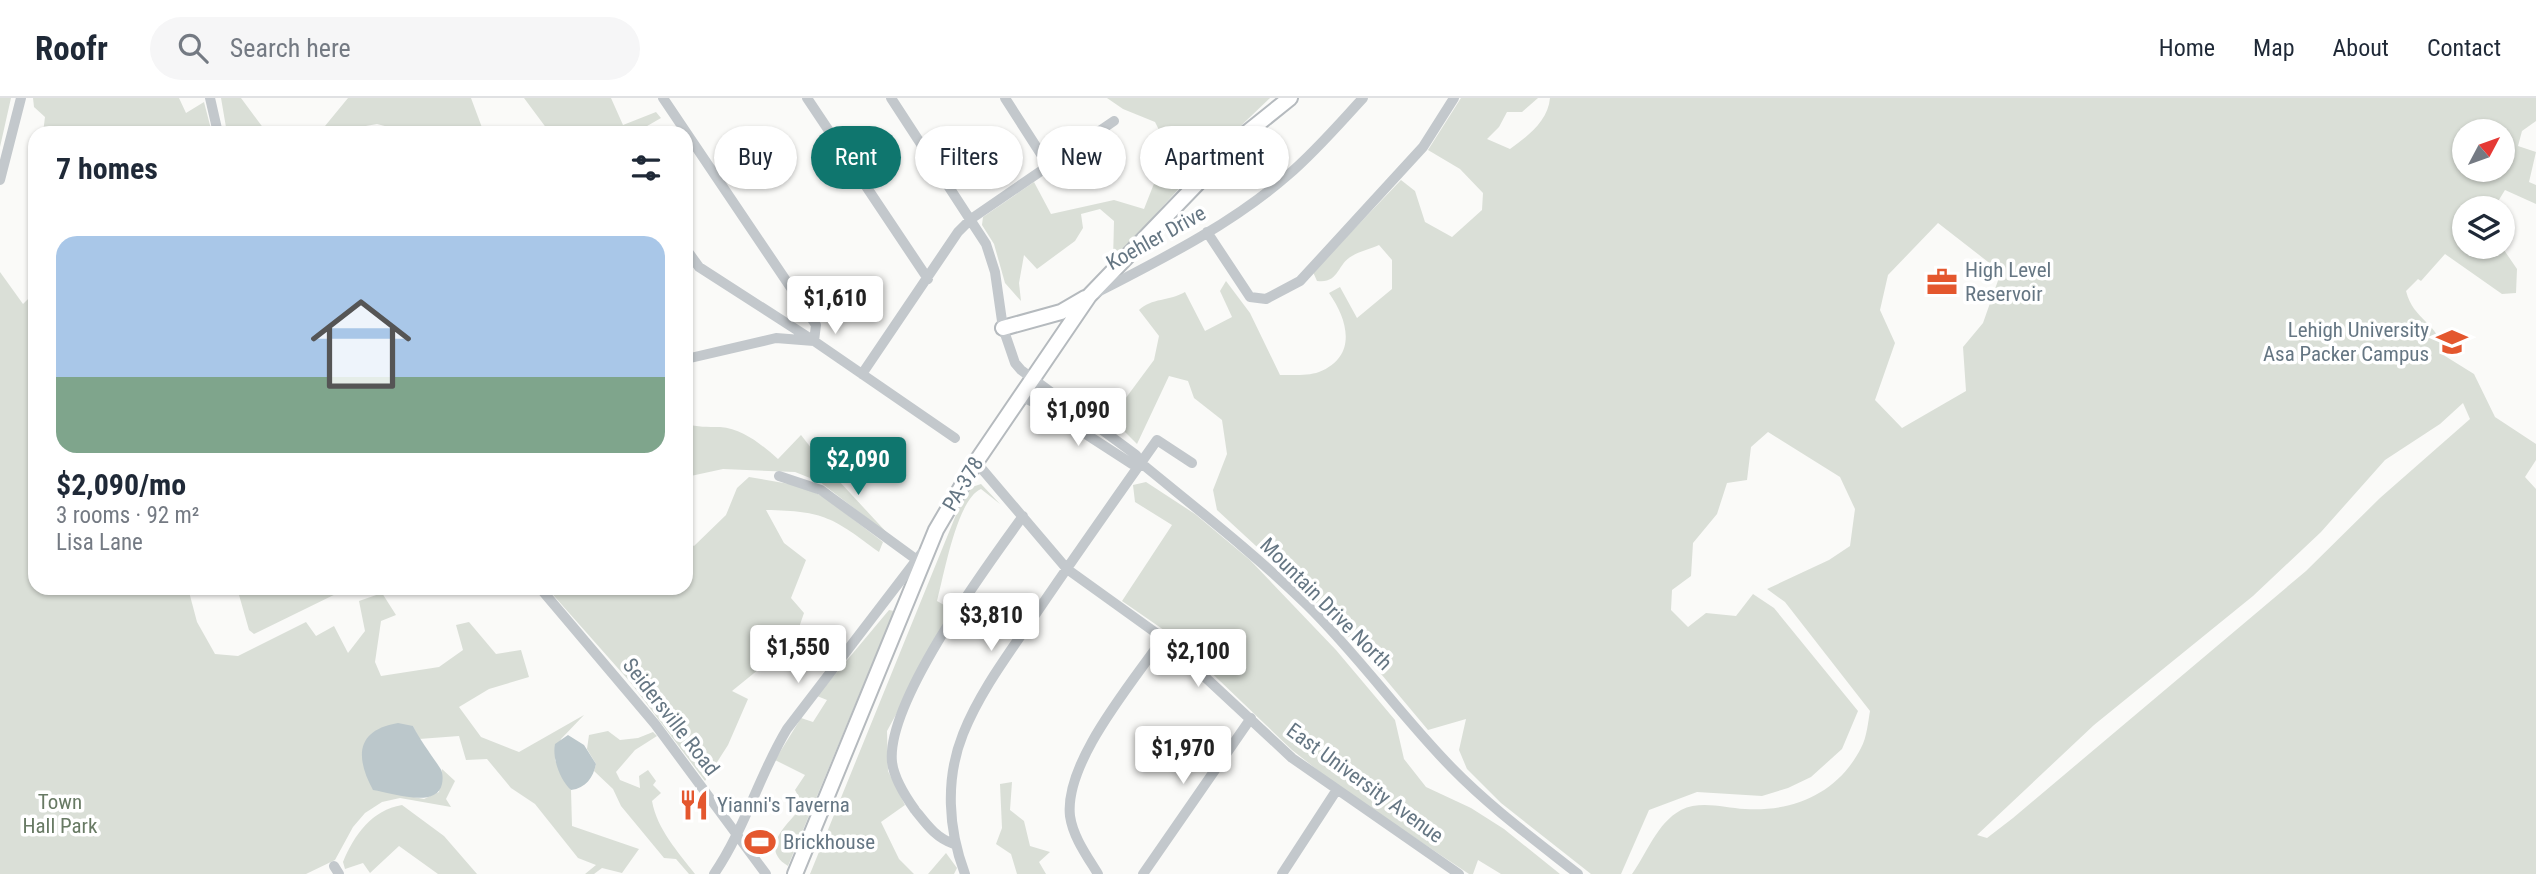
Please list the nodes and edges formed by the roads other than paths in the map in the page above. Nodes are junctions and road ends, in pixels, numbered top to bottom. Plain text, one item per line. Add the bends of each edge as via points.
1 (21, 98) edge
2 (210, 98) edge
3 (663, 98) edge
4 (807, 98) edge
5 (891, 98) edge
6 (1005, 98) edge
7 (1290, 98) edge
8 (1363, 98) edge
9 (1454, 98) edge
10 (1114, 121) dead end
11 (216, 126) edge
12 (682, 126) edge
13 (1106, 126) edge
14 (693, 141) edge
15 (1037, 148) edge
16 (1037, 173) edge
17 (0, 180) edge
18 (971, 219) junction
19 (1207, 232) junction
20 (693, 259) edge
21 (928, 279) junction
22 (1089, 296) junction
23 (1003, 328) junction
24 (814, 341) junction
25 (693, 357) edge
26 (862, 374) junction
27 (1032, 378) junction
28 (1020, 396) junction
29 (955, 439) dead end
30 (976, 462) junction
31 (1141, 463) junction
32 (1192, 463) dead end
33 (779, 476) dead end
34 (1023, 516) junction
35 (936, 530) junction
36 (917, 561) junction
37 (1067, 569) junction
38 (546, 595) edge
39 (1163, 638) junction
40 (1251, 718) junction
41 (1336, 790) junction
42 (737, 835) junction
43 (954, 844) junction
44 (713, 874) edge
45 (766, 874) edge
46 (795, 874) edge
47 (965, 874) edge
48 (1098, 874) edge
49 (1143, 874) edge
50 (1282, 874) edge
51 (1459, 874) edge
52 (1578, 874) edge

1 - 17 street
2 - 11 street
3 - 12 street
4 - 21 street
5 - 18 street, Mountain Drive North
6 - 15 street
7 - 22 main road, PA-378 via 1235,144
8 - 19 street, Koehler Drive via 1288,175
9 - 19 street via 1423,147 1324,256 1286,290 1266,299 1251,297
10 - 13 street
14 - 24 street via 816,325
16 - 18 street
18 - 21 street
18 - 23 street, Mountain Drive North via 992,258
19 - 22 street, Koehler Drive
20 - 24 street
21 - 26 street
22 - 23 main road via 1061,312
22 - 27 main road, PA-378
23 - 27 street, Mountain Drive North via 1015,363
24 - 25 street via 776,338
24 - 26 street
26 - 29 street
27 - 28 main road, PA-378
27 - 31 street, Mountain Drive North
28 - 30 main road, PA-378
28 - 31 street via 1132,464
30 - 34 street, East University Avenue
30 - 35 main road, PA-378
31 - 32 street via 1157,440
31 - 37 street
31 - 52 street, Mountain Drive North via 1306,604 1477,793
33 - 36 street via 821,490
34 - 37 street, East University Avenue
34 - 43 street via 921,671 895,726 892,763 899,783 936,835
35 - 36 street
35 - 46 main road, PA-378
36 - 42 street via 787,729
37 - 39 street, East University Avenue
37 - 43 street via 995,676 962,736 951,788
38 - 42 street, Seidersville Road via 641,707
39 - 40 street, East University Avenue
39 - 48 street via 1088,747 1072,784 1073,829
40 - 41 street, East University Avenue via 1287,754
40 - 49 street
41 - 50 street
41 - 51 street, East University Avenue
42 - 44 street
42 - 45 street, Seidersville Road
43 - 47 street

